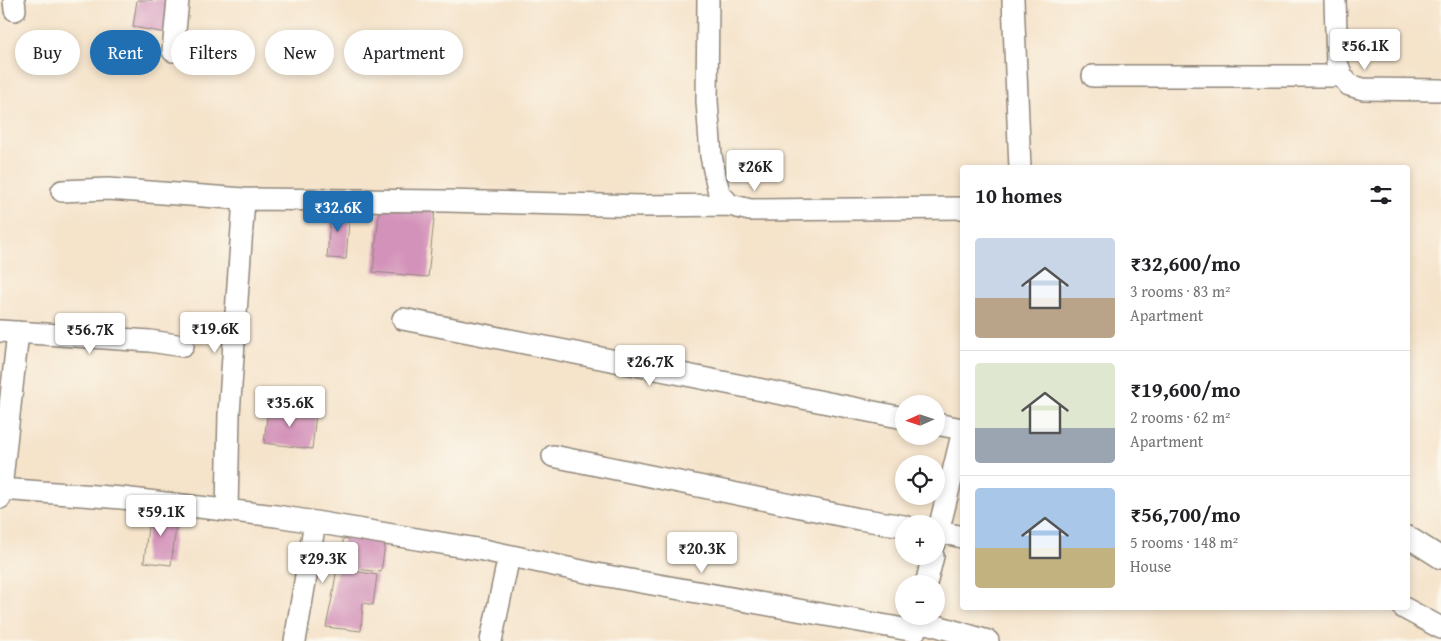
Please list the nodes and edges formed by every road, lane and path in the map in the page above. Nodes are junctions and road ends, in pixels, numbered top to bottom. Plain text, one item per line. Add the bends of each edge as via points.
1 (178, 0) edge
2 (708, 0) edge
3 (1013, 0) edge
4 (1335, 0) edge
5 (175, 30) edge
6 (1093, 76) dead end
7 (1342, 76) junction
8 (1441, 90) edge
9 (1020, 165) edge
10 (62, 191) dead end
11 (244, 199) junction
12 (730, 205) junction
13 (960, 208) edge
14 (403, 319) dead end
15 (9, 332) edge
16 (183, 346) dead end
17 (895, 416) edge
18 (945, 426) edge
19 (960, 429) edge
20 (960, 443) edge
21 (553, 456) dead end
22 (0, 494) edge
23 (227, 510) junction
24 (942, 515) edge
25 (316, 522) junction
26 (895, 525) edge
27 (945, 535) edge
28 (960, 537) edge
29 (1410, 538) edge
30 (509, 556) junction
31 (1441, 558) edge
32 (1408, 610) edge
33 (915, 627) edge
34 (1441, 628) edge
35 (295, 641) edge
36 (491, 641) edge
37 (988, 641) edge

1 - 5 street
2 - 12 street via 710,156 719,193
3 - 9 street
4 - 7 street via 1337,63
6 - 7 street
7 - 8 street via 1349,85 1363,89
10 - 11 street via 108,189
11 - 12 street
11 - 23 street via 229,414
12 - 13 street via 750,210
14 - 17 street
15 - 16 street
15 - 22 street
18 - 19 street
20 - 24 street
21 - 26 street
22 - 23 street via 122,498
23 - 25 street
25 - 30 street
25 - 35 street
27 - 28 street
29 - 31 street
30 - 33 street via 591,573
30 - 36 street
32 - 34 street
33 - 37 street

